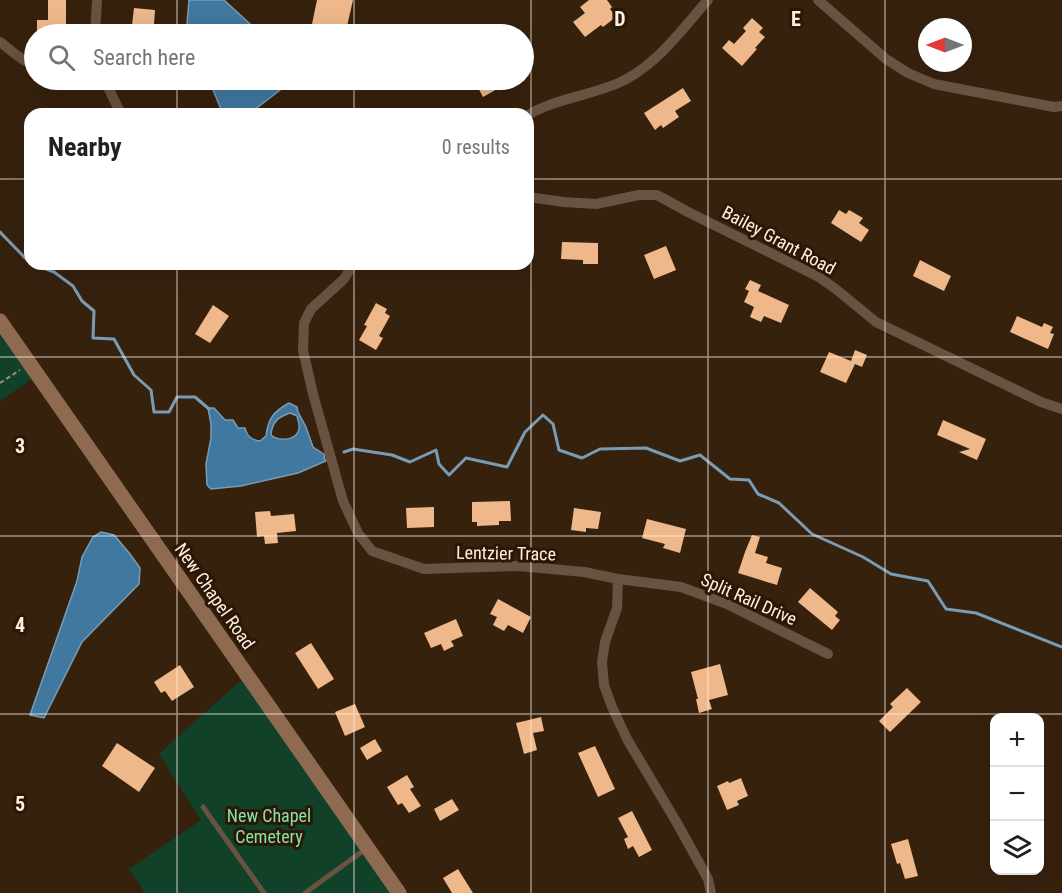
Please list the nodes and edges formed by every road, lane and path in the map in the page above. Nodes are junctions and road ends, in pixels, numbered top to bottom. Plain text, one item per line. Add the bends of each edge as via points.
1 (97, 0) edge
2 (708, 0) edge
3 (818, 0) edge
4 (96, 24) edge
5 (0, 42) edge
6 (24, 60) edge
7 (109, 90) edge
8 (1062, 106) edge
9 (118, 108) edge
10 (534, 112) edge
11 (534, 198) edge
12 (349, 270) edge
13 (0, 321) edge
14 (30, 363) junction
15 (0, 383) edge
16 (1062, 409) edge
17 (618, 579) junction
18 (828, 654) dead end
19 (203, 807) dead end
20 (367, 848) junction
21 (394, 891) edge
22 (264, 893) edge
23 (305, 893) edge
24 (711, 893) edge

1 - 4 street
2 - 10 street via 636,75
3 - 8 street via 908,73 934,84
5 - 6 street
7 - 9 street
11 - 16 street, Bailey Grant Road via 596,204 657,195 819,277 876,322
12 - 17 street, Lentzier Trace via 311,309 304,322 303,350 343,501 358,533 372,551 424,569 518,566
13 - 14 street, New Chapel Road
14 - 15 path
14 - 20 street, New Chapel Road
17 - 18 street, Split Rail Drive via 681,588 727,604
17 - 24 street via 617,608 602,663 604,685 627,738 708,879
19 - 22 lane
20 - 21 street, New Chapel Road
20 - 23 lane

